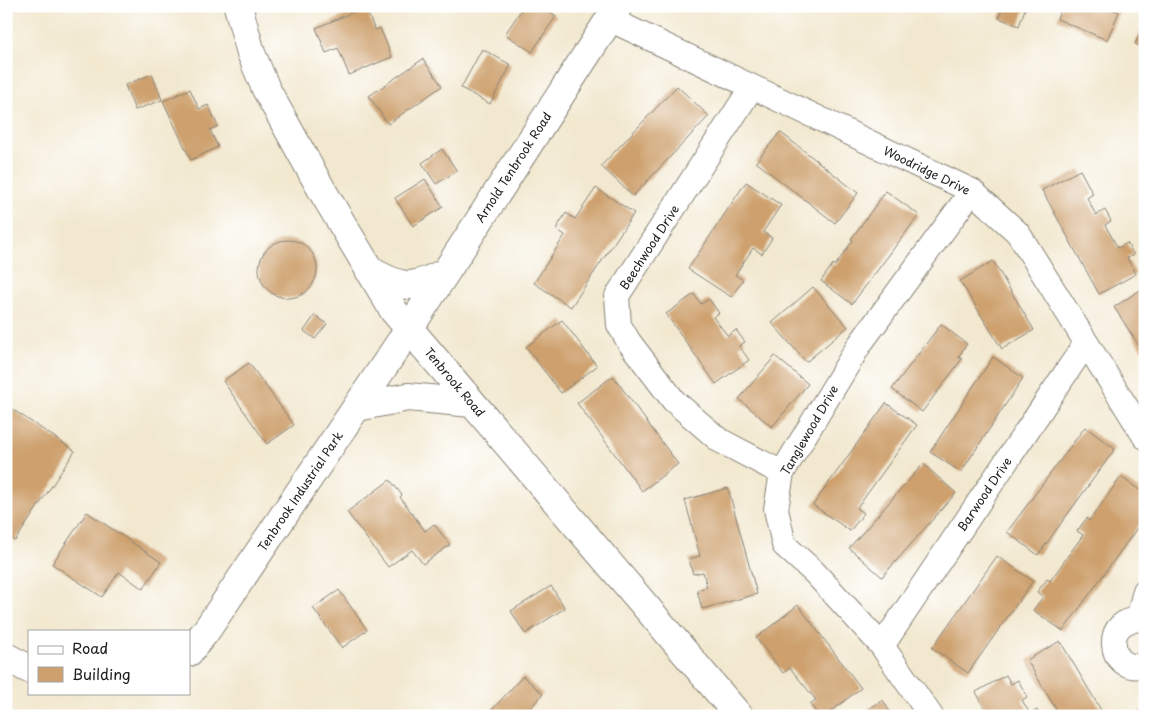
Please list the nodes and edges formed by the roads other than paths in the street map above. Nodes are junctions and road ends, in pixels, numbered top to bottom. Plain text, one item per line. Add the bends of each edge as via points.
1 (238, 6) edge
2 (614, 12) edge
3 (752, 87) junction
4 (972, 191) junction
5 (369, 270) junction
6 (446, 272) junction
7 (409, 329) junction
8 (1086, 343) junction
9 (472, 403) junction
10 (357, 407) junction
11 (1145, 437) edge
12 (782, 473) junction
13 (1145, 591) edge
14 (1142, 620) edge
15 (882, 646) junction
16 (190, 651) edge
17 (6, 656) edge
18 (1145, 665) edge
19 (28, 668) edge
20 (738, 716) edge
21 (931, 716) edge

1 - 5 street, Tenbrook Road via 266,89
2 - 3 street, Woodridge Drive
2 - 6 street, Arnold Tenbrook Road
3 - 4 street, Woodridge Drive
3 - 12 street, Beechwood Drive via 617,296 620,326 674,401 719,440
4 - 8 street, Woodridge Drive via 1018,233
4 - 12 street, Tanglewood Drive via 860,344
5 - 6 street via 406,286 426,282
5 - 7 street, Tenbrook Road
6 - 7 street, Arnold Tenbrook Road
7 - 9 street, Tenbrook Road
7 - 10 street, Tenbrook Industrial Park
8 - 11 street, Woodridge Drive
8 - 15 street, Barwood Drive
9 - 10 street via 408,397
9 - 20 street, Tenbrook Road
10 - 16 street, Tenbrook Industrial Park
12 - 15 street, Tanglewood Drive via 776,509 784,545 814,572
13 - 14 street
14 - 18 street via 1121,625 1113,639 1113,647 1126,664 1134,667
15 - 21 street, Tanglewood Drive
17 - 19 street

